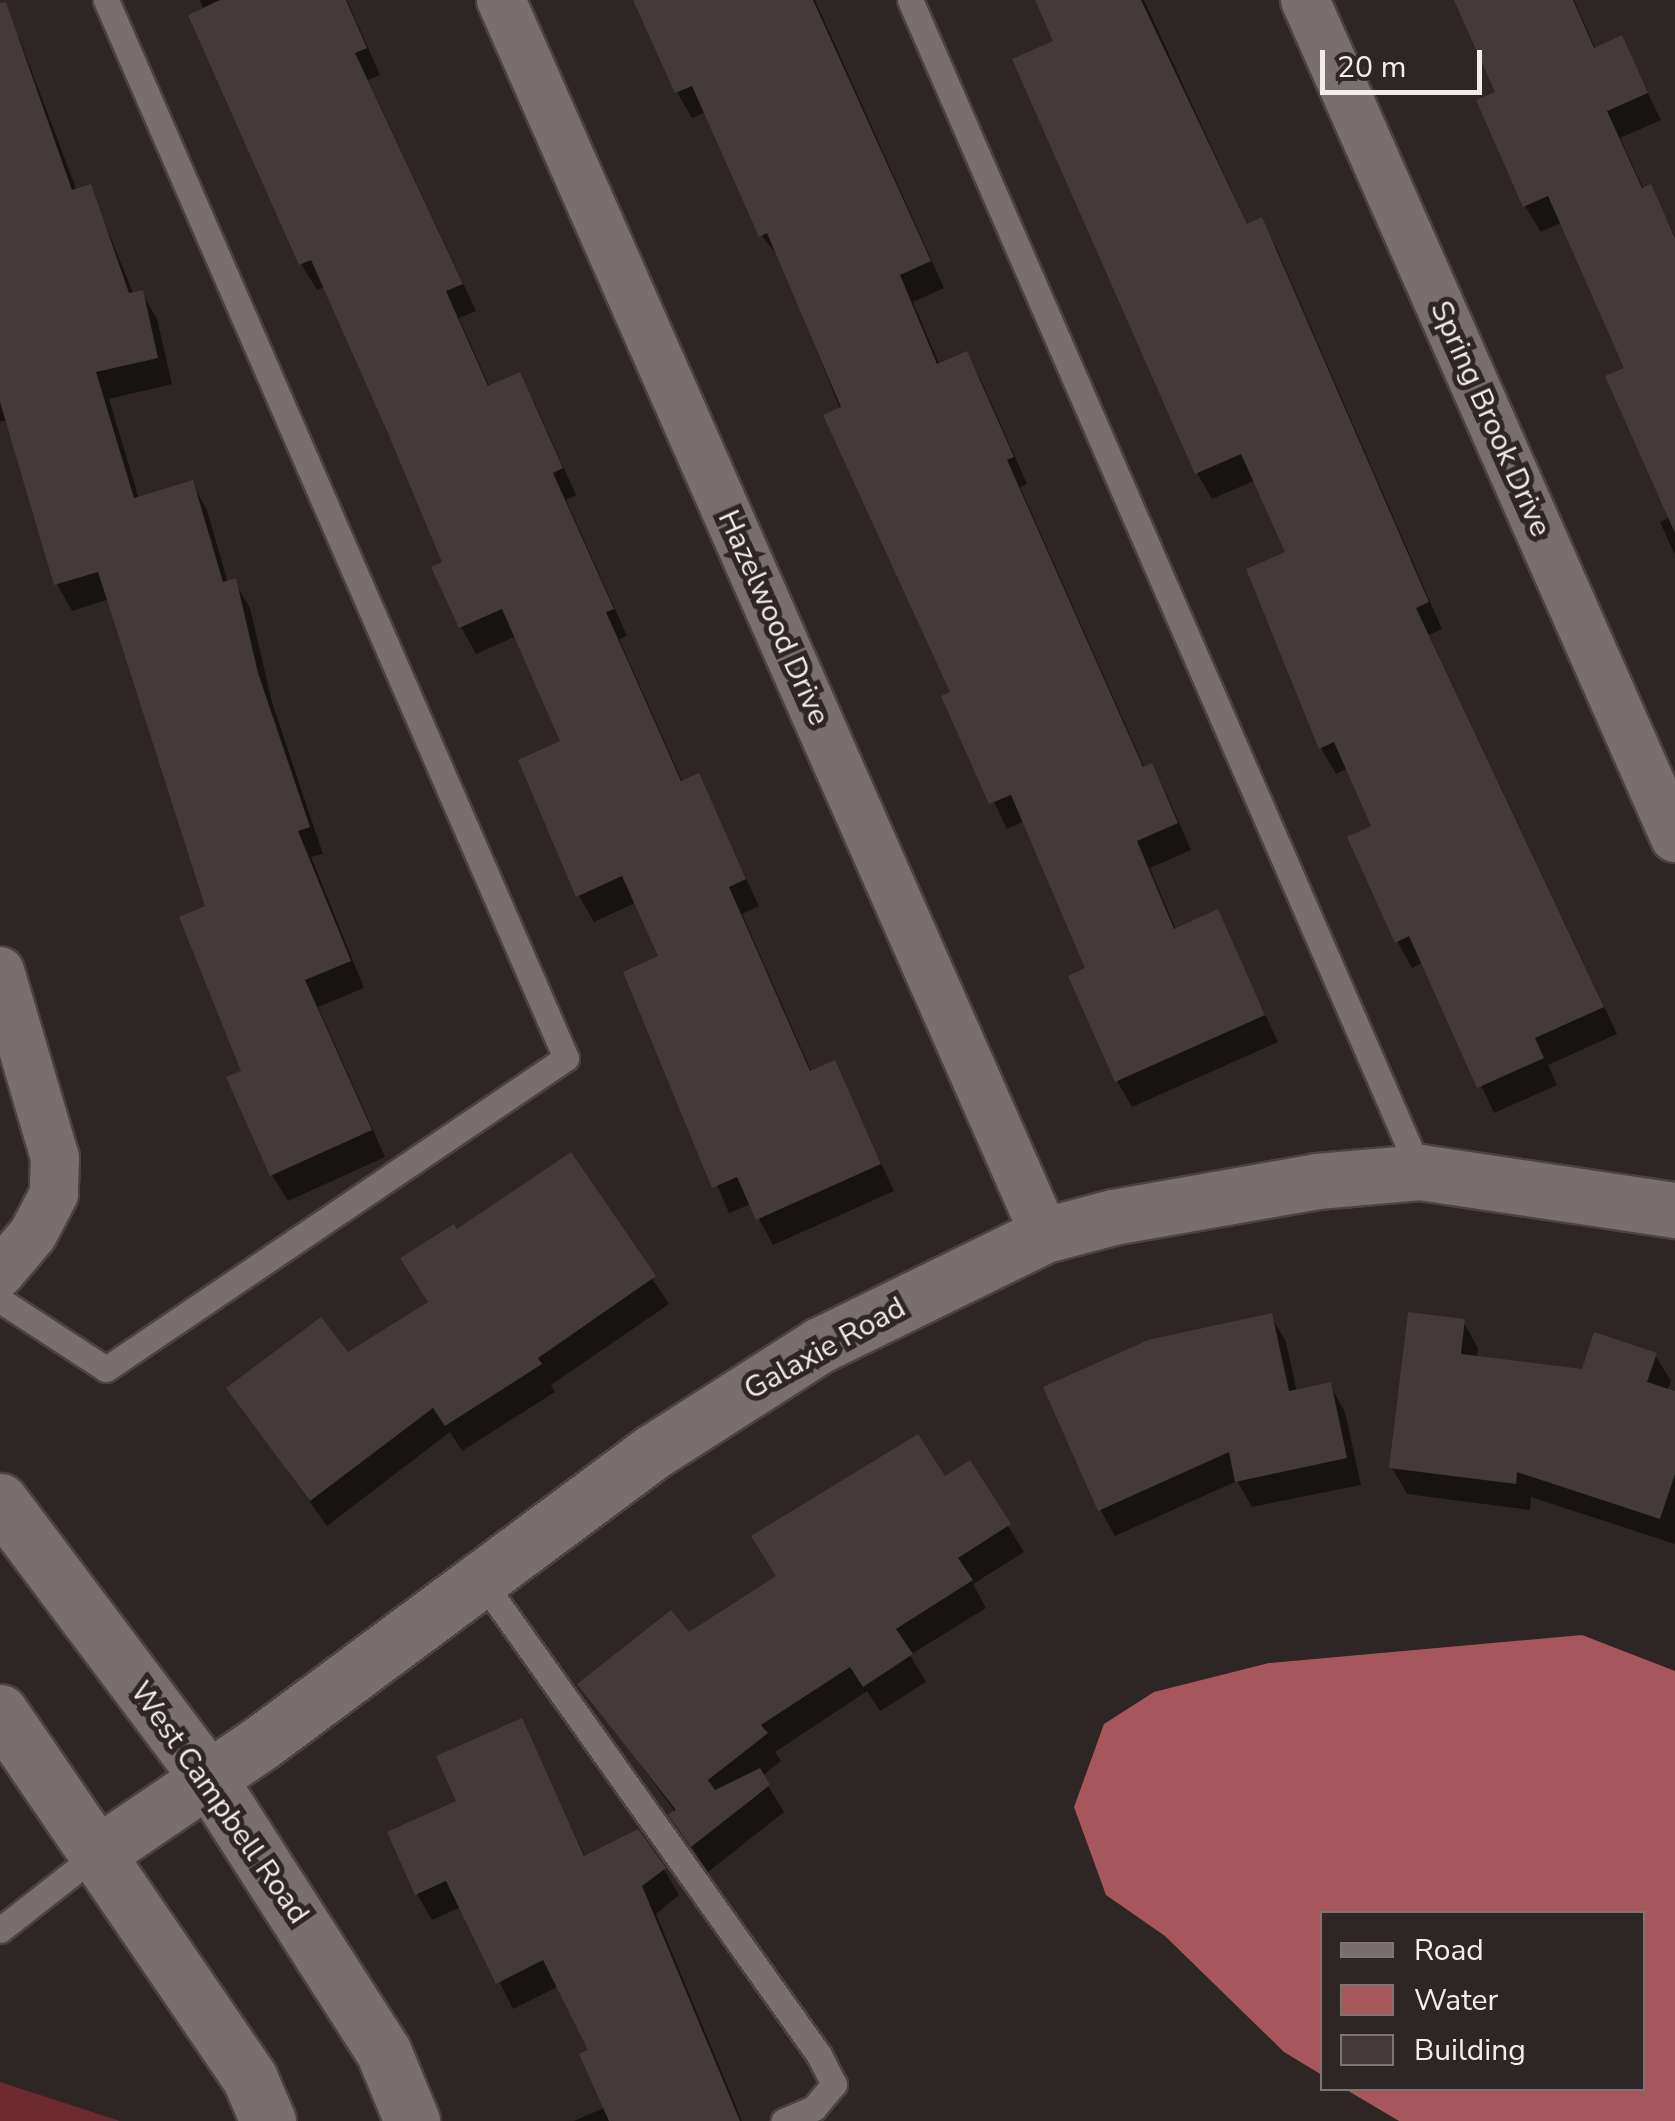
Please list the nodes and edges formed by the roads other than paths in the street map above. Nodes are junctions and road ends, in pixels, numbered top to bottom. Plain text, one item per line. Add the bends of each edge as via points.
1 (106, 0) edge
2 (501, 0) edge
3 (910, 0) edge
4 (1305, 0) edge
5 (1675, 838) edge
6 (0, 971) edge
7 (1420, 1172) junction
8 (1675, 1210) edge
9 (1045, 1235) junction
10 (0, 1273) edge
11 (0, 1300) edge
12 (0, 1501) edge
13 (482, 1581) junction
14 (0, 1712) edge
15 (208, 1779) junction
16 (97, 1854) junction
17 (0, 1930) edge
18 (268, 2121) edge
19 (412, 2121) edge
20 (784, 2121) edge

1 - 11 lane via 566,1058 106,1368
2 - 9 street, Hazelwood Drive
3 - 7 lane
4 - 5 street, Spring Brook Drive
6 - 10 street via 55,1158 54,1194 33,1234
7 - 8 street, Galaxie Road
7 - 9 street, Galaxie Road via 1317,1182
9 - 13 street, Galaxie Road via 820,1345 654,1451
12 - 15 street, West Campbell Road
13 - 15 street, Galaxie Road
13 - 20 lane via 819,2055 834,2084 814,2108
14 - 16 street
15 - 16 street, Galaxie Road
15 - 19 street, West Campbell Road via 384,2053
16 - 17 lane
16 - 18 street via 250,2079

